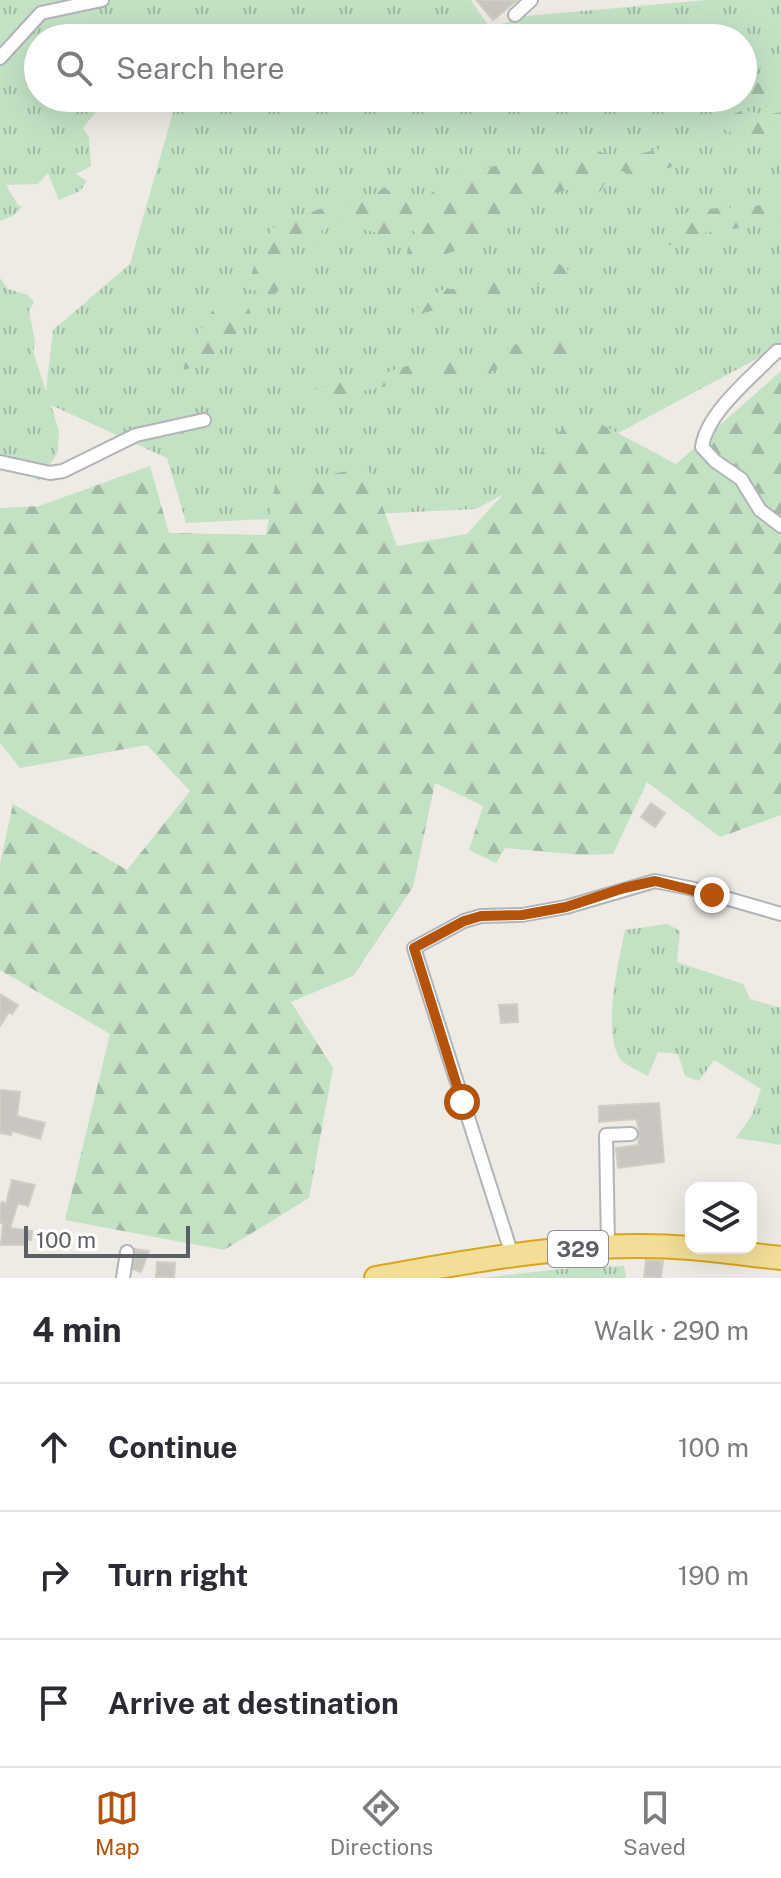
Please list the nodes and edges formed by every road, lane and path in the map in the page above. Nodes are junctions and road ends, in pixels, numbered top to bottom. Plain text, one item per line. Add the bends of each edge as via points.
1 (102, 0) edge
2 (531, 0) edge
3 (515, 15) dead end
4 (31, 24) edge
5 (24, 32) edge
6 (0, 58) edge
7 (781, 351) edge
8 (204, 420) dead end
9 (0, 462) edge
10 (781, 526) edge
11 (781, 914) edge
12 (631, 1134) dead end
13 (608, 1246) junction
14 (127, 1252) dead end
15 (512, 1255) junction
16 (781, 1258) edge
17 (123, 1278) edge
18 (376, 1278) edge

1 - 4 street via 41,13
2 - 3 street
5 - 6 street
7 - 10 street via 712,418 702,447 741,479 760,510
8 - 9 street via 136,435 63,471
11 - 15 street via 655,881 566,907 481,916 414,948
12 - 13 street via 606,1135
13 - 15 highway, 329
13 - 16 highway, 329
14 - 17 street
15 - 18 highway, 329

